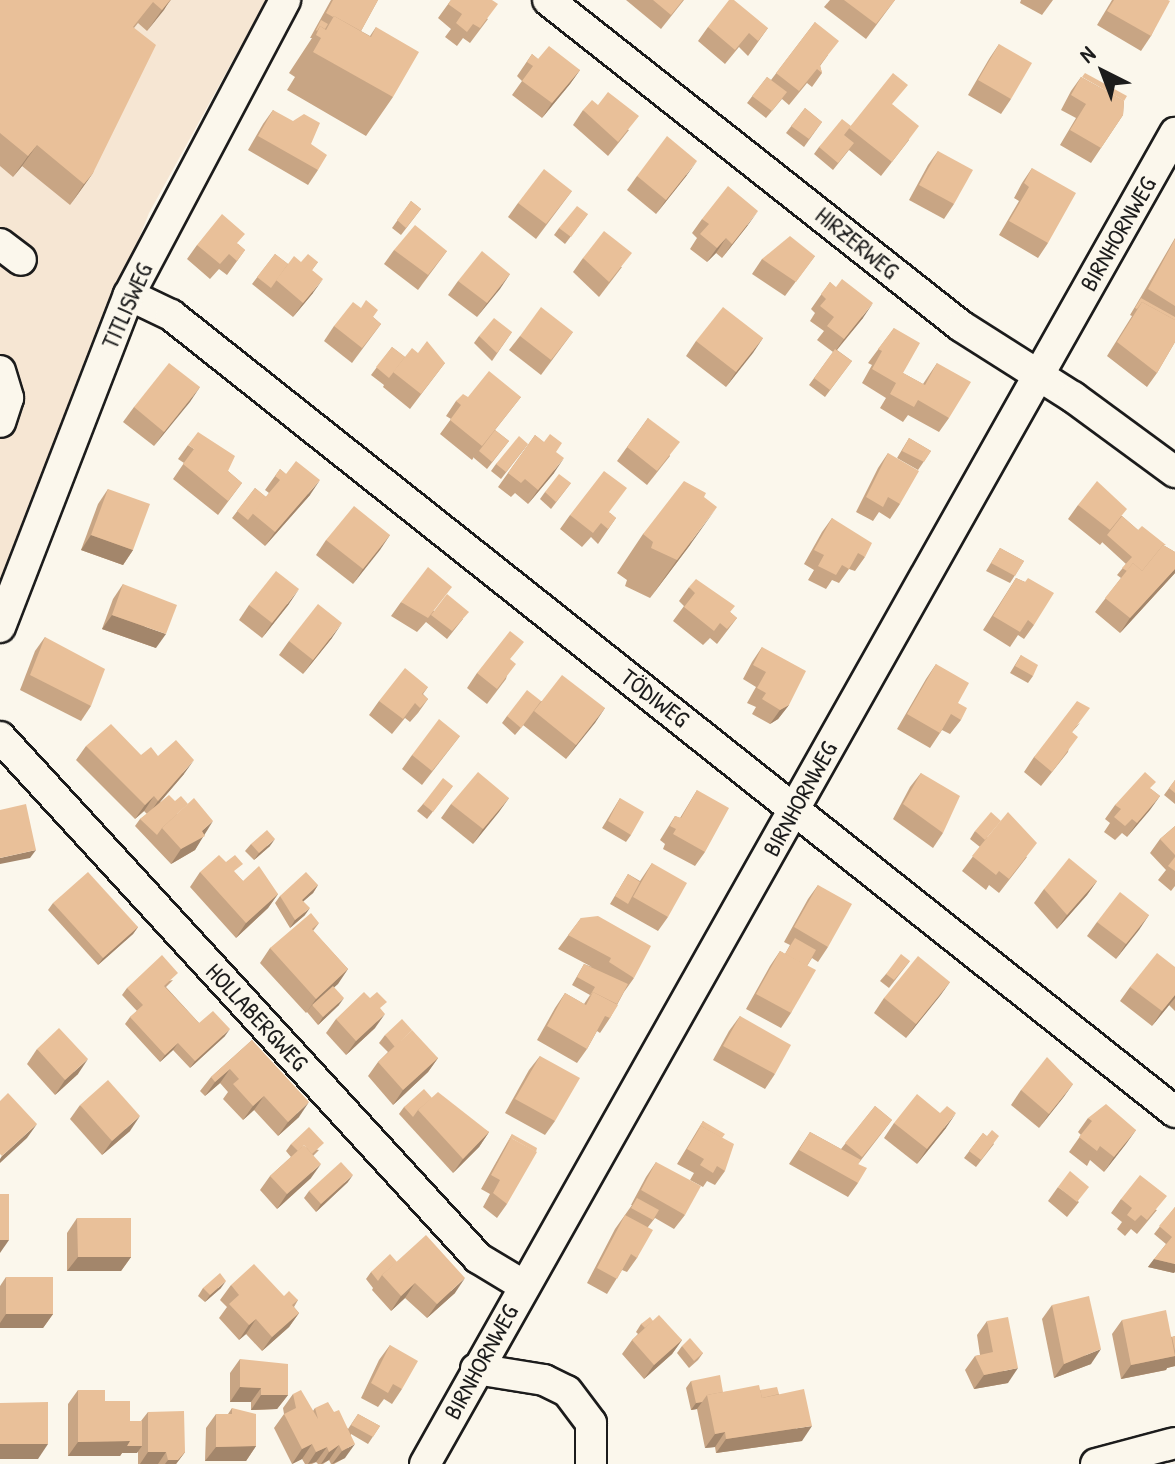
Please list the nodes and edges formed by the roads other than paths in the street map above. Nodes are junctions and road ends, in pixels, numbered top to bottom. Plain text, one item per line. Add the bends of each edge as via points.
1 (285, 0) edge
2 (548, 0) edge
3 (1175, 133) edge
4 (129, 295) junction
5 (0, 371) edge
6 (1037, 375) junction
7 (0, 422) edge
8 (1175, 472) edge
9 (0, 627) edge
10 (0, 737) edge
11 (795, 809) junction
12 (1175, 1112) edge
13 (523, 1285) junction
14 (476, 1369) junction
15 (1175, 1443) edge
16 (425, 1464) edge
17 (591, 1464) edge
18 (1096, 1464) edge

1 - 4 street, TITLISWEG
2 - 6 street, HIRZERWEG via 953,321
3 - 6 street, BIRNHORNWEG
4 - 9 street, TITLISWEG
4 - 11 street, TÖDIWEG via 171,315
5 - 7 street via 8,398
6 - 8 street, HIRZERWEG
6 - 11 street, BIRNHORNWEG
10 - 13 street, HOLLABERGWEG via 478,1258
11 - 12 street, TÖDIWEG
11 - 13 street, BIRNHORNWEG
13 - 14 street, BIRNHORNWEG
14 - 16 street, BIRNHORNWEG
14 - 17 street via 544,1380 567,1391 591,1423
15 - 18 street

